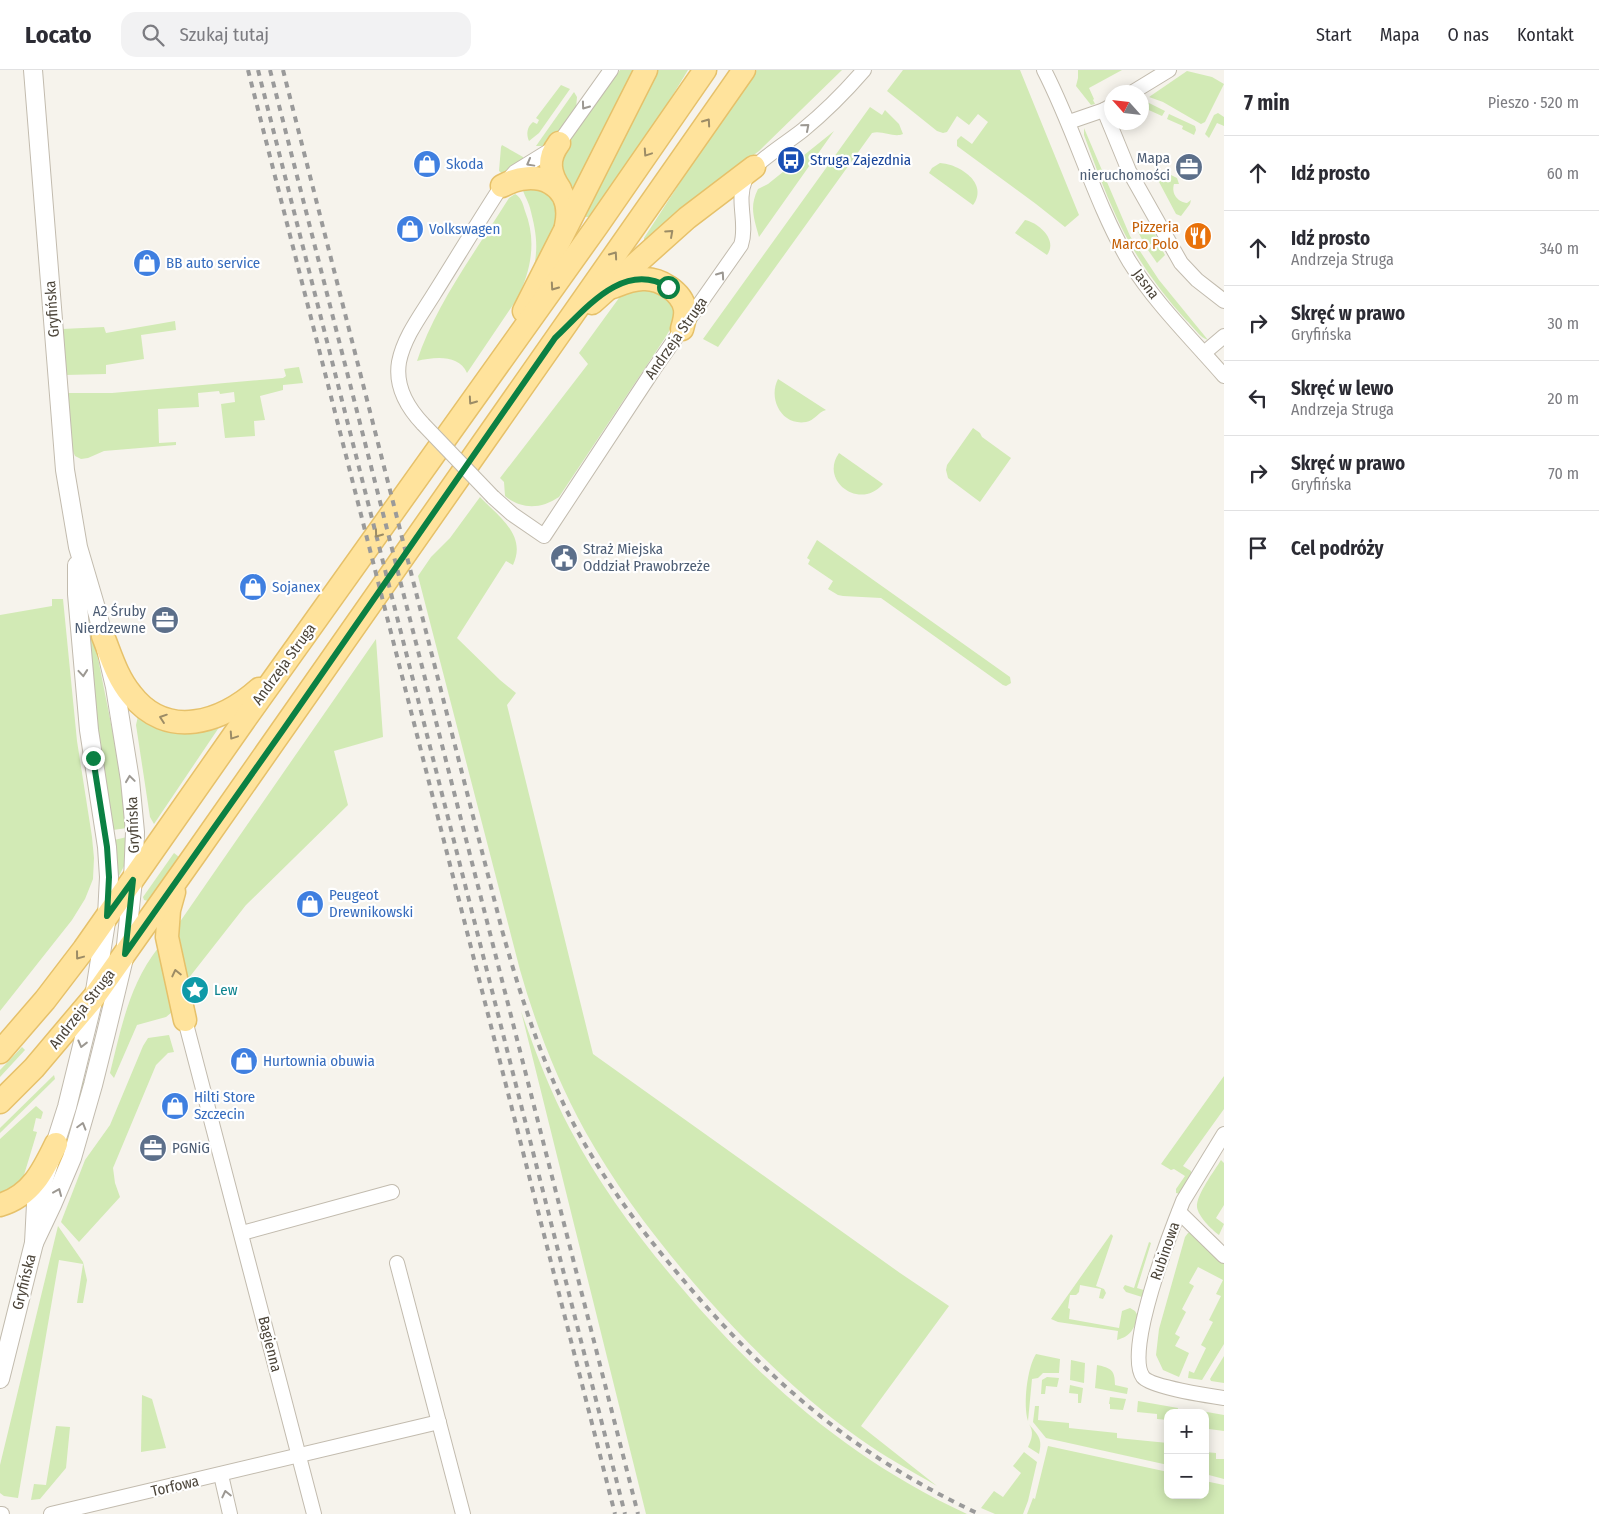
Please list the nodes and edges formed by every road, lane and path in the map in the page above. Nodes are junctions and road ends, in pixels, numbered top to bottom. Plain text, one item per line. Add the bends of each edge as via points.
1 (33, 70) edge
2 (612, 70) edge
3 (646, 70) edge
4 (705, 70) edge
5 (744, 70) edge
6 (864, 70) edge
7 (1044, 70) edge
8 (1169, 70) edge
9 (1144, 85) edge
10 (1104, 109) edge
11 (1069, 122) junction
12 (1115, 130) edge
13 (559, 143) junction
14 (754, 167) junction
15 (502, 186) junction
16 (560, 189) junction
17 (562, 236) junction
18 (607, 289) junction
19 (1224, 301) edge
20 (682, 329) junction
21 (1224, 336) edge
22 (555, 338) junction
23 (1204, 353) junction
24 (500, 361) junction
25 (1224, 376) edge
26 (78, 547) junction
27 (103, 636) junction
28 (282, 668) junction
29 (184, 871) junction
30 (133, 880) junction
31 (107, 916) junction
32 (125, 954) junction
33 (94, 997) junction
34 (185, 1020) joint
35 (0, 1052) edge
36 (34, 1068) junction
37 (0, 1102) edge
38 (0, 1109) edge
39 (1224, 1134) edge
40 (56, 1144) junction
41 (392, 1192) dead end
42 (0, 1205) edge
43 (1179, 1212) junction
44 (242, 1233) junction
45 (34, 1243) junction
46 (1224, 1256) edge
47 (397, 1263) dead end
48 (0, 1379) edge
49 (1224, 1398) edge
50 (439, 1422) junction
51 (299, 1456) junction
52 (221, 1475) junction
53 (55, 1514) edge
54 (230, 1514) edge
55 (314, 1514) edge
56 (463, 1514) edge

1 - 26 street, Gryfińska via 65,463
2 -> 13 street, Andrzeja Struga
3 - 17 main road
4 -> 24 main road, Andrzeja Struga
22 -> 5 main road, Andrzeja Struga
14 -> 6 street, Andrzeja Struga via 804,130
7 - 11 street, Jasna
8 - 9 street
10 - 11 street
11 - 23 street, Jasna via 1107,217 1130,263
12 - 19 street via 1129,171 1181,263
13 -> 15 street, Andrzeja Struga via 515,172
13 - 16 main road via 550,161
18 -> 14 main road via 687,218
20 -> 14 street, Andrzeja Struga via 741,245 744,234 742,188
15 - 16 main road via 528,178 546,181
15 - 20 street, Andrzeja Struga, bridge via 414,327 402,353 399,374 408,406 512,514 544,536
16 - 17 main road via 568,210
17 - 24 main road
18 - 20 main road via 627,281 644,279 660,282 681,300 685,317
18 - 22 main road
21 - 23 street
22 - 29 main road, Andrzeja Struga
23 - 25 street, Jasna
24 -> 28 main road, Andrzeja Struga
26 - 27 street, Gryfińska
26 -> 31 street, Gryfińska via 77,594 85,689 108,856
28 -> 27 main road via 230,710 200,722 176,721 150,712 135,700 118,674
30 -> 27 street, Gryfińska via 135,832 130,780
28 -> 30 main road, Andrzeja Struga
29 - 32 main road, Andrzeja Struga
34 -> 29 main road via 167,933 173,897
30 - 31 main road, Andrzeja Struga
30 - 32 street, Gryfińska
31 - 33 street, Gryfińska
31 -> 35 main road, Andrzeja Struga via 45,1000
32 - 33 main road, Andrzeja Struga
45 -> 32 street, Gryfińska via 79,1136
33 - 36 main road, Andrzeja Struga
33 -> 40 street, Gryfińska
34 - 44 street, Bagienna
36 - 37 main road, Andrzeja Struga
36 - 38 main road
39 - 43 street, Rubinowa
40 - 42 main road via 32,1186
40 - 45 street, Gryfińska via 36,1204
41 - 44 street
43 - 46 street
43 - 49 street, Rubinowa via 1146,1311 1139,1354 1140,1369 1144,1378 1153,1383
44 - 51 street, Bagienna
45 - 48 street, Gryfińska
47 - 50 street
50 - 51 street
50 - 56 street
51 - 52 street, Torfowa
51 - 55 street, Bagienna
52 - 53 street, Torfowa
54 -> 52 street

